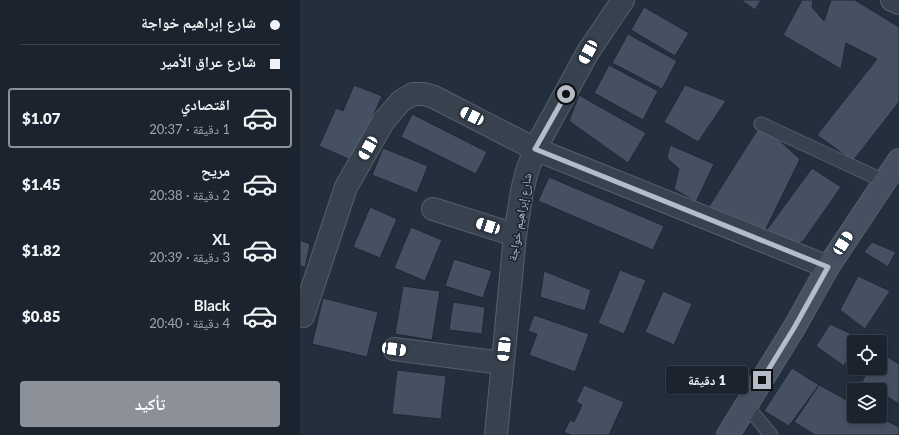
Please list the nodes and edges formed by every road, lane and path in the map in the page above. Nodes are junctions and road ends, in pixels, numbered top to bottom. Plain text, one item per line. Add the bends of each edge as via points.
1 (623, 0) edge
2 (892, 0) edge
3 (899, 3) edge
4 (761, 124) dead end
5 (535, 149) junction
6 (899, 160) edge
7 (884, 181) junction
8 (433, 209) dead end
9 (515, 235) junction
10 (828, 267) junction
11 (303, 316) dead end
12 (394, 349) dead end
13 (502, 363) junction
14 (746, 405) junction
15 (496, 435) edge
16 (728, 435) edge
17 (771, 435) edge

1 - 5 street, شارع إبراهيم خواجة via 588,52
2 - 3 street
4 - 7 lane
5 - 9 street, شارع إبراهيم خواجة via 522,191
5 - 10 street
5 - 11 street via 434,97 413,94 401,101 383,122 346,188
6 - 7 main road
7 - 10 main road
8 - 9 street
9 - 13 street, شارع إبراهيم خواجة
10 - 14 main road
12 - 13 street
13 - 15 street, شارع إبراهيم خواجة
14 - 16 main road
14 - 17 lane

